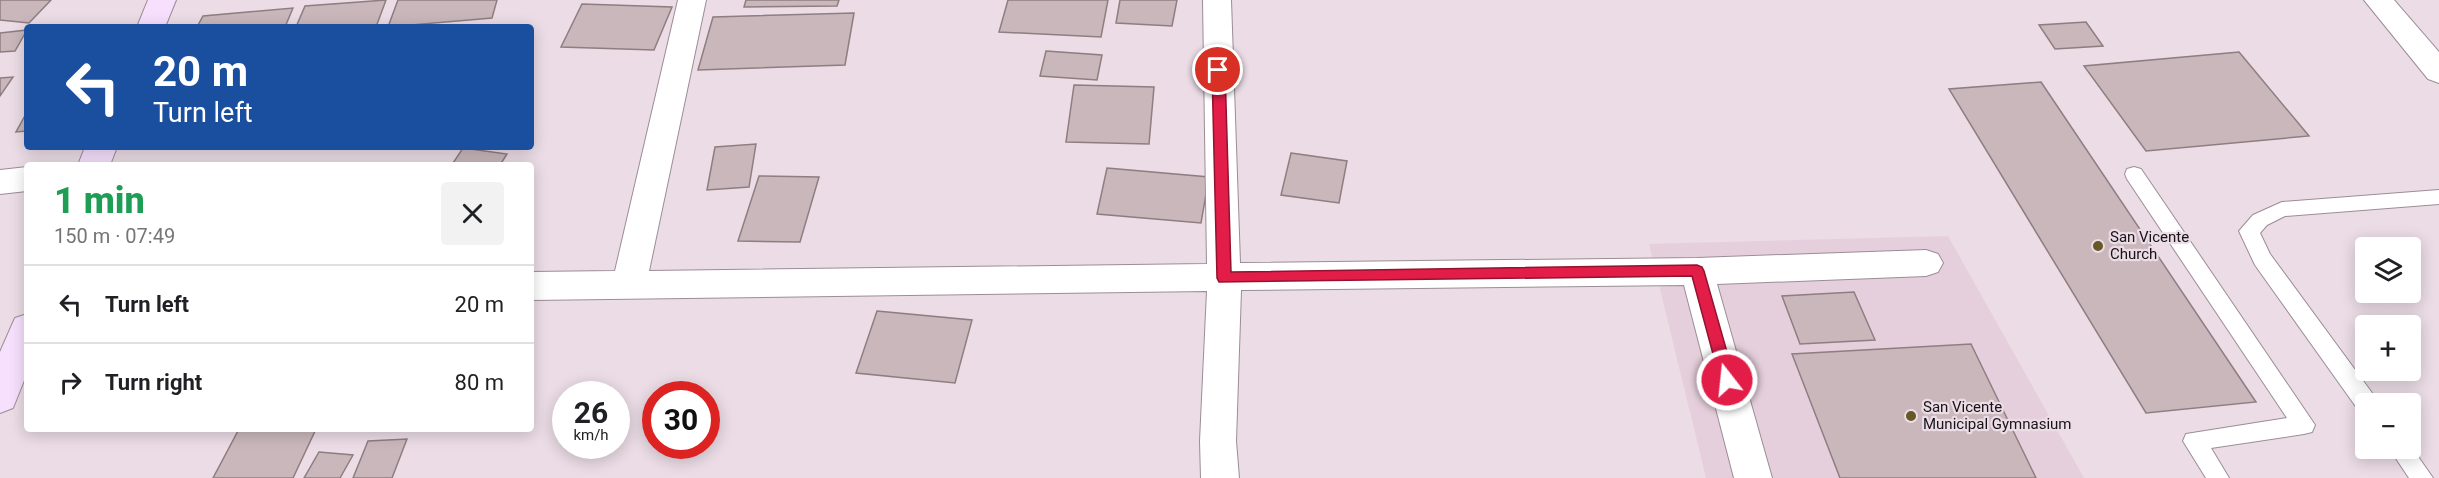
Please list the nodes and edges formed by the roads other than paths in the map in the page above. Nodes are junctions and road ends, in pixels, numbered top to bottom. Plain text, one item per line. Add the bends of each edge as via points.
1 (162, 0) edge
2 (692, 0) edge
3 (1217, 0) edge
4 (2378, 0) edge
5 (152, 24) edge
6 (2439, 72) edge
7 (2134, 174) dead end
8 (24, 179) edge
9 (0, 182) edge
10 (2439, 197) edge
11 (1926, 263) dead end
12 (1697, 271) junction
13 (1224, 278) junction
14 (629, 284) junction
15 (534, 286) edge
16 (24, 336) edge
17 (2359, 393) edge
18 (0, 397) edge
19 (2408, 459) edge
20 (1220, 478) edge
21 (1753, 478) edge
22 (2218, 478) edge
23 (2422, 478) edge

1 - 5 main road
2 - 14 street
3 - 13 street
4 - 6 street
7 - 22 lane via 2304,425 2194,441
8 - 9 street
10 - 17 lane via 2282,209 2260,220 2249,231 2262,259
11 - 12 street
12 - 13 street
12 - 21 street
13 - 14 street
13 - 20 street
14 - 15 street
16 - 18 main road
19 - 23 lane

